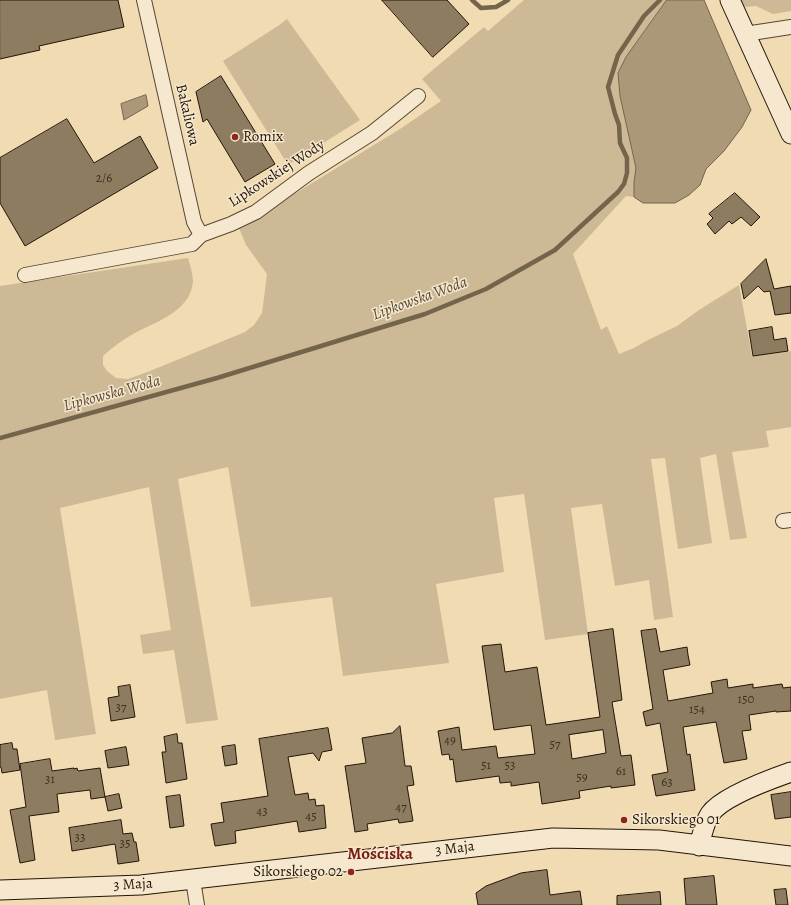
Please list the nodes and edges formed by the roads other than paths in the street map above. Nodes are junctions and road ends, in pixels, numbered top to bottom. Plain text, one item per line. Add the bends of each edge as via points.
1 (144, 0) edge
2 (730, 0) edge
3 (791, 27) edge
4 (745, 34) junction
5 (418, 96) dead end
6 (791, 134) edge
7 (201, 235) junction
8 (25, 275) dead end
9 (791, 772) edge
10 (699, 846) junction
11 (791, 856) edge
12 (193, 880) junction
13 (0, 890) edge
14 (197, 905) edge

1 - 7 street, Bakaliowa via 194,222
2 - 4 main road
3 - 4 street
4 - 6 main road
5 - 7 street, Lipkowskiej Wody via 372,133 309,173 256,212
7 - 8 street, Lipkowskiej Wody via 192,244
9 - 10 main road via 727,800 713,810 706,821
10 - 11 main road, 3 Maja
10 - 12 main road, 3 Maja via 659,840 553,838
12 - 13 main road, 3 Maja via 141,885
12 - 14 street

